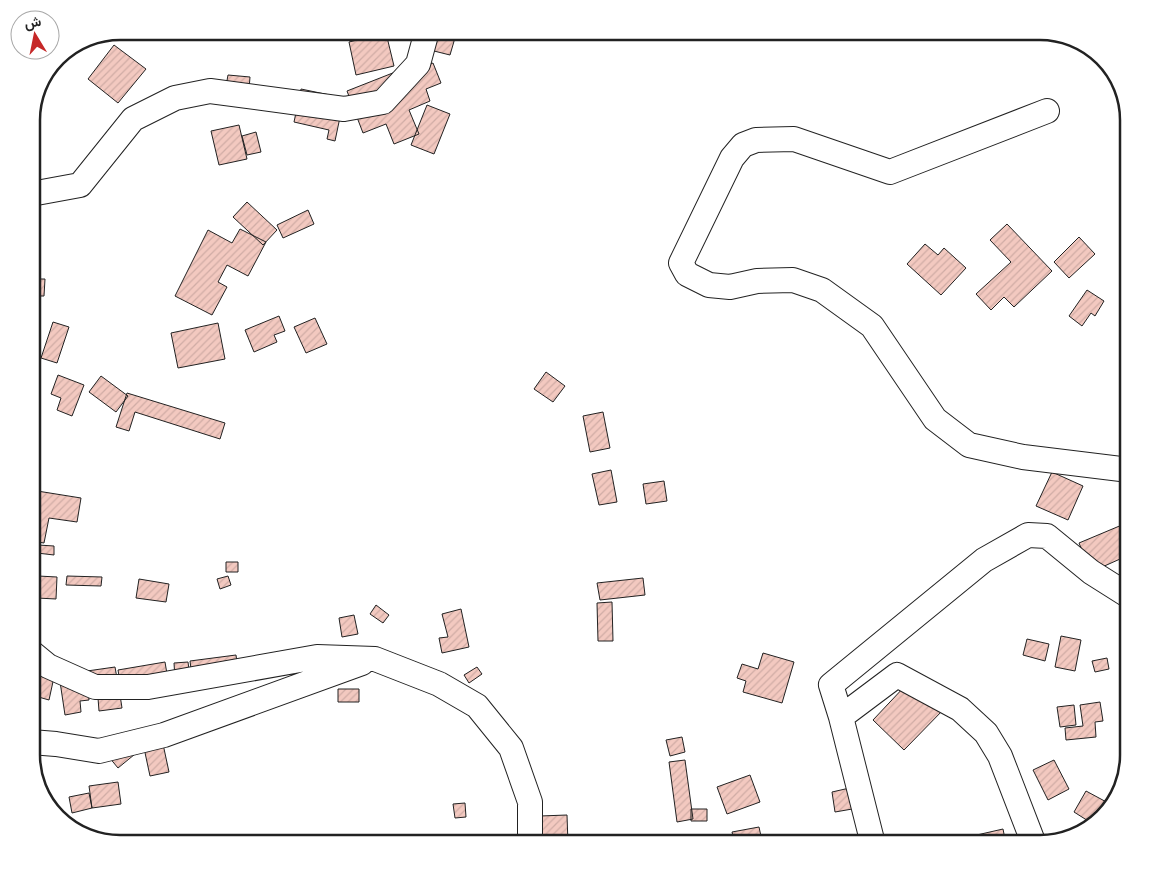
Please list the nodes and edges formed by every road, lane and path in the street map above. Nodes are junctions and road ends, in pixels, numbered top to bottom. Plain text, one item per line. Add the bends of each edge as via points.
1 (425, 40) edge
2 (1046, 111) dead end
3 (40, 192) edge
4 (1120, 469) edge
5 (1120, 590) edge
6 (40, 659) edge
7 (375, 659) junction
8 (841, 717) junction
9 (40, 743) edge
10 (530, 835) edge
11 (871, 835) edge
12 (1031, 835) edge

1 - 3 street via 418,64 383,102 344,109 210,92 175,98 133,119 80,185
2 - 4 street via 890,172 794,139 750,142 732,158 681,263 687,274 709,285 730,287 757,281 793,280 822,290 872,326 935,419 970,445 1023,458
5 - 8 street via 1091,572 1048,536 1028,535 984,560 831,685
6 - 7 street via 95,687 148,687 316,657
7 - 9 street via 164,735 108,749 99,751
7 - 10 street via 439,684 477,706 511,748 530,802
8 - 11 street
8 - 12 street via 897,675 960,709 986,733 1000,756

